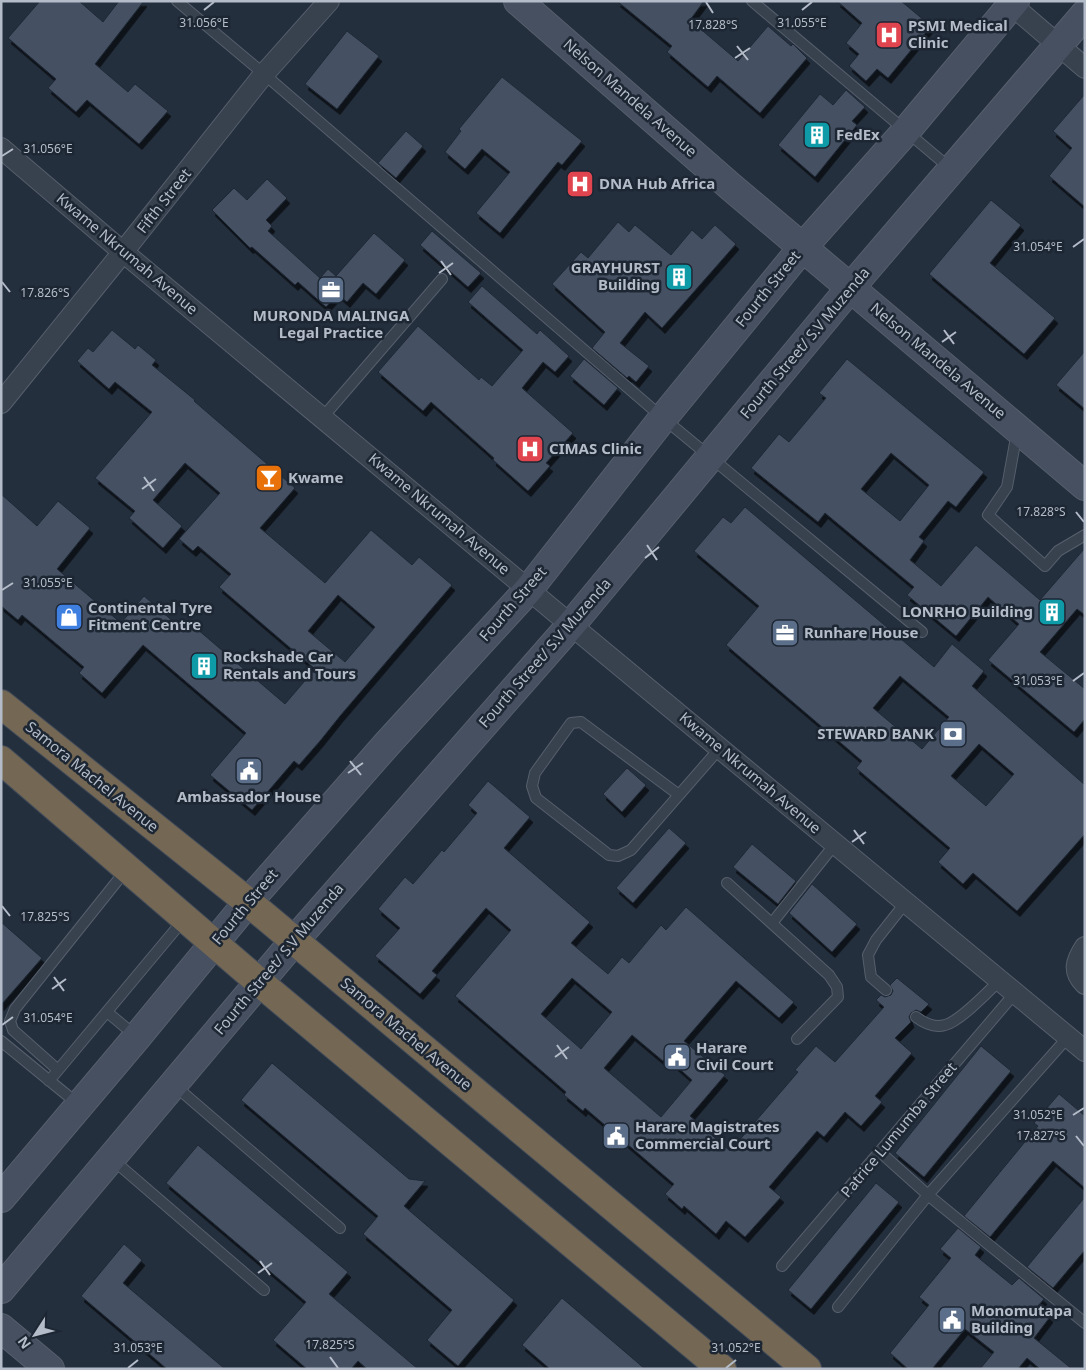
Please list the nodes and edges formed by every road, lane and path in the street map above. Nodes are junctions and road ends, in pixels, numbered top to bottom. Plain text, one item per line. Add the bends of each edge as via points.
1 (176, 1) edge
2 (329, 1) edge
3 (518, 1) edge
4 (752, 1) edge
5 (1011, 3) edge
6 (1085, 14) edge
7 (1058, 45) junction
8 (1085, 68) edge
9 (264, 74) junction
10 (906, 131) junction
11 (1, 148) edge
12 (952, 170) junction
13 (803, 247) junction
14 (123, 252) junction
15 (442, 279) dead end
16 (851, 287) junction
17 (1, 403) edge
18 (323, 418) junction
19 (663, 418) junction
20 (1018, 429) junction
21 (710, 456) junction
22 (1085, 486) edge
23 (1085, 535) edge
24 (529, 589) junction
25 (571, 625) junction
26 (922, 632) dead end
27 (1, 704) edge
28 (720, 748) junction
29 (1, 760) edge
30 (679, 795) junction
31 (836, 844) junction
32 (126, 870) junction
33 (728, 883) dead end
34 (248, 902) junction
35 (906, 902) junction
36 (184, 918) junction
37 (772, 923) junction
38 (294, 940) junction
39 (214, 944) junction
40 (1085, 947) edge
41 (259, 982) junction
42 (1085, 984) edge
43 (1008, 987) junction
44 (886, 990) dead end
45 (107, 1012) junction
46 (916, 1017) dead end
47 (1068, 1036) junction
48 (137, 1037) junction
49 (797, 1039) dead end
50 (1, 1041) edge
51 (1085, 1050) edge
52 (58, 1070) junction
53 (50, 1081) junction
54 (173, 1084) junction
55 (79, 1105) junction
56 (880, 1152) junction
57 (111, 1158) junction
58 (928, 1195) junction
59 (1, 1198) edge
60 (340, 1228) dead end
61 (782, 1266) dead end
62 (1, 1289) edge
63 (264, 1290) dead end
64 (838, 1307) dead end
65 (1085, 1323) edge
66 (1, 1328) edge
67 (50, 1369) edge
68 (722, 1369) edge
69 (806, 1369) edge

1 - 9 lane
2 - 9 street, Fifth Street
3 - 13 main road, Nelson Mandela Avenue
4 - 10 lane
5 - 7 street
5 - 10 main road, Fourth Street
6 - 7 main road, Fourth Street/ S.V Muzenda
7 - 8 street
7 - 12 main road, Fourth Street/ S.V Muzenda
9 - 14 street, Fifth Street
9 - 19 lane
10 - 12 lane
10 - 13 main road, Fourth Street
11 - 14 street, Kwame Nkrumah Avenue
12 - 16 main road, Fourth Street/ S.V Muzenda
13 - 16 main road, Nelson Mandela Avenue
13 - 19 main road, Fourth Street
14 - 17 street, Fifth Street
14 - 18 street, Kwame Nkrumah Avenue
15 - 18 lane
16 - 20 main road, Nelson Mandela Avenue
16 - 21 main road, Fourth Street/ S.V Muzenda
18 - 24 street, Kwame Nkrumah Avenue
19 - 21 lane
19 - 24 main road, Fourth Street
20 - 22 main road, Nelson Mandela Avenue
20 - 23 lane via 1007,487 988,515 1045,566 1058,551
21 - 25 main road, Fourth Street/ S.V Muzenda
21 - 26 lane
24 - 25 street, Kwame Nkrumah Avenue
24 - 34 main road, Fourth Street
25 - 28 street, Kwame Nkrumah Avenue
25 - 38 main road, Fourth Street/ S.V Muzenda
27 - 34 highway, Samora Machel Avenue
28 - 30 lane
28 - 31 street, Kwame Nkrumah Avenue
29 - 32 highway
30 - 30 lane via 581,722 571,723 535,773 532,786 536,798 609,856 631,850
31 - 35 street, Kwame Nkrumah Avenue
31 - 37 lane
32 - 36 highway
32 - 52 lane via 15,1010 10,1021 13,1030
33 - 37 lane
34 - 38 highway, Samora Machel Avenue
34 - 39 main road, Fourth Street
35 - 43 street, Kwame Nkrumah Avenue
35 - 44 lane via 868,955 871,977
36 - 39 highway
36 - 45 lane
37 - 49 lane via 829,975 837,987 838,997
38 - 41 main road, Fourth Street/ S.V Muzenda
38 - 69 highway, Samora Machel Avenue
39 - 41 highway
39 - 48 main road, Fourth Street
40 - 42 street via 1076,967 1078,977
41 - 54 main road, Fourth Street/ S.V Muzenda
41 - 68 highway
43 - 46 lane via 944,1026 924,1023
43 - 47 street, Kwame Nkrumah Avenue
43 - 56 lane, Patrice Lumumba Street
45 - 48 lane
45 - 52 lane
47 - 51 street, Kwame Nkrumah Avenue
47 - 58 lane
48 - 55 main road, Fourth Street
50 - 53 lane
52 - 53 lane
53 - 55 lane
54 - 57 main road, Fourth Street/ S.V Muzenda
54 - 60 lane
55 - 59 main road, Fourth Street
56 - 58 lane
56 - 61 lane, Patrice Lumumba Street
57 - 62 main road, Fourth Street/ S.V Muzenda
57 - 63 lane
58 - 64 lane
58 - 65 lane
66 - 67 main road

